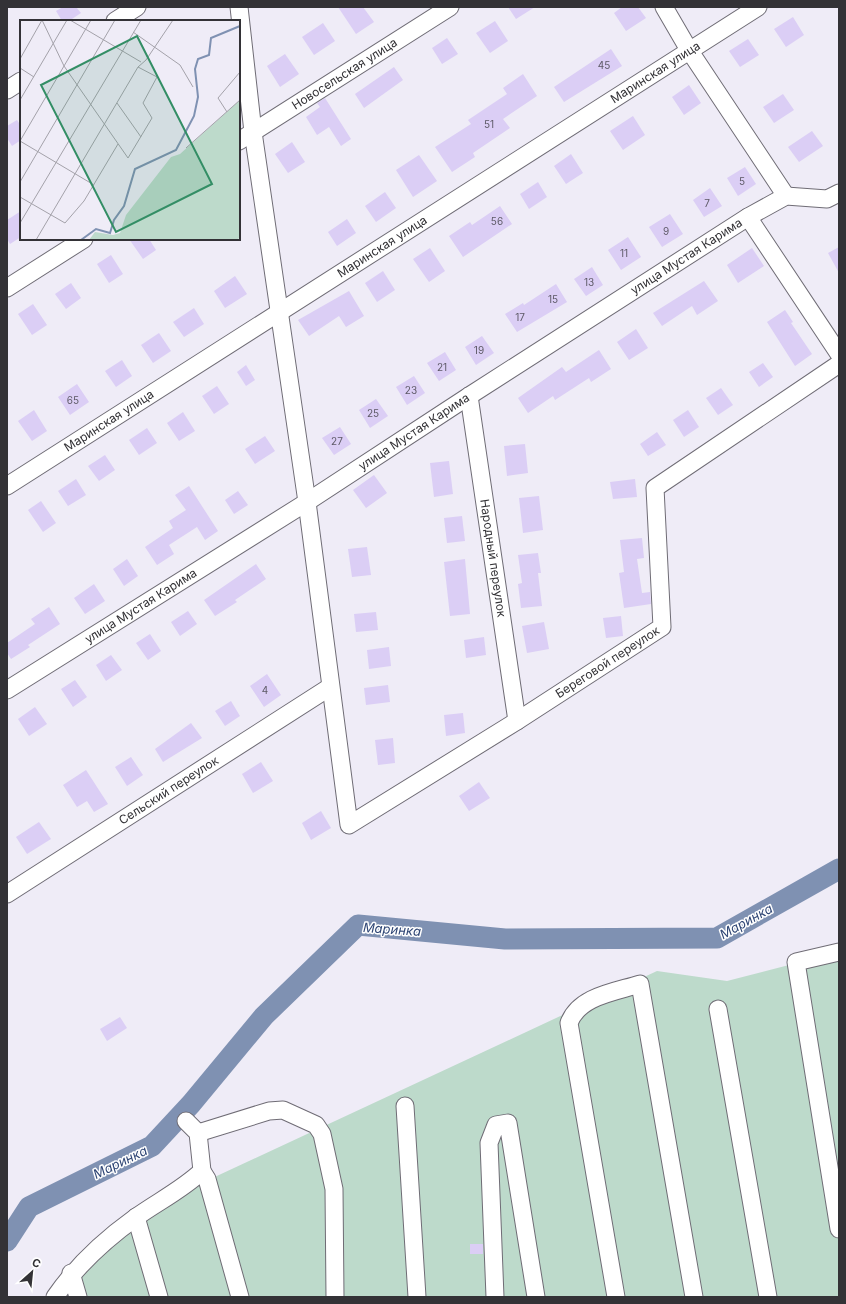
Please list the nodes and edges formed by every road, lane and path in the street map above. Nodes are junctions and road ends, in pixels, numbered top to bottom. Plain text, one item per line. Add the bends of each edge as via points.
1 (138, 7) edge
2 (239, 7) edge
3 (450, 7) edge
4 (664, 7) edge
5 (758, 7) edge
6 (117, 20) edge
7 (240, 20) edge
8 (240, 26) edge
9 (690, 50) junction
10 (20, 82) edge
11 (7, 90) edge
12 (246, 137) edge
13 (786, 196) junction
14 (833, 196) edge
15 (748, 218) junction
16 (82, 240) edge
17 (7, 288) edge
18 (279, 313) junction
19 (839, 354) edge
20 (839, 364) edge
21 (469, 396) junction
22 (7, 486) edge
23 (307, 502) junction
24 (330, 687) junction
25 (7, 690) edge
26 (517, 721) junction
27 (9, 889) edge
28 (839, 952) edge
29 (718, 1009) dead end
30 (406, 1106) dead end
31 (202, 1171) junction
32 (136, 1217) junction
33 (839, 1230) edge
34 (71, 1273) junction
35 (55, 1297) edge
36 (78, 1297) edge
37 (159, 1297) edge
38 (240, 1297) edge
39 (335, 1297) edge
40 (417, 1297) edge
41 (495, 1297) edge
42 (536, 1297) edge
43 (616, 1297) edge
44 (694, 1297) edge
45 (768, 1297) edge

1 - 6 street
2 - 7 street
3 - 12 street, Новосельская улица
4 - 9 street
5 - 9 street, Маринская улица
8 - 12 street
9 - 13 street
9 - 18 street, Маринская улица
10 - 11 street
12 - 18 street
13 - 14 street
13 - 15 street, улица Мустая Карима
15 - 19 street
15 - 21 street, улица Мустая Карима
16 - 17 street
18 - 22 street, Маринская улица
18 - 23 street
20 - 26 street, Береговой переулок via 655,488 662,627
21 - 23 street, улица Мустая Карима
21 - 26 street, Народный переулок
23 - 24 street
23 - 25 street, улица Мустая Карима
24 - 26 street, Береговой переулок via 349,825
24 - 27 street, Сельский переулок
28 - 33 street via 796,962
29 - 45 street
30 - 40 street
31 - 32 street via 186,1186
31 - 38 street via 208,1179
31 - 39 street via 192,1127 283,1110 316,1125 322,1134 334,1189
32 - 34 street via 105,1241
32 - 37 street
34 - 35 street
34 - 36 street
41 - 42 street via 489,1143 496,1125 508,1122
43 - 44 street via 569,1024 583,1004 640,984

